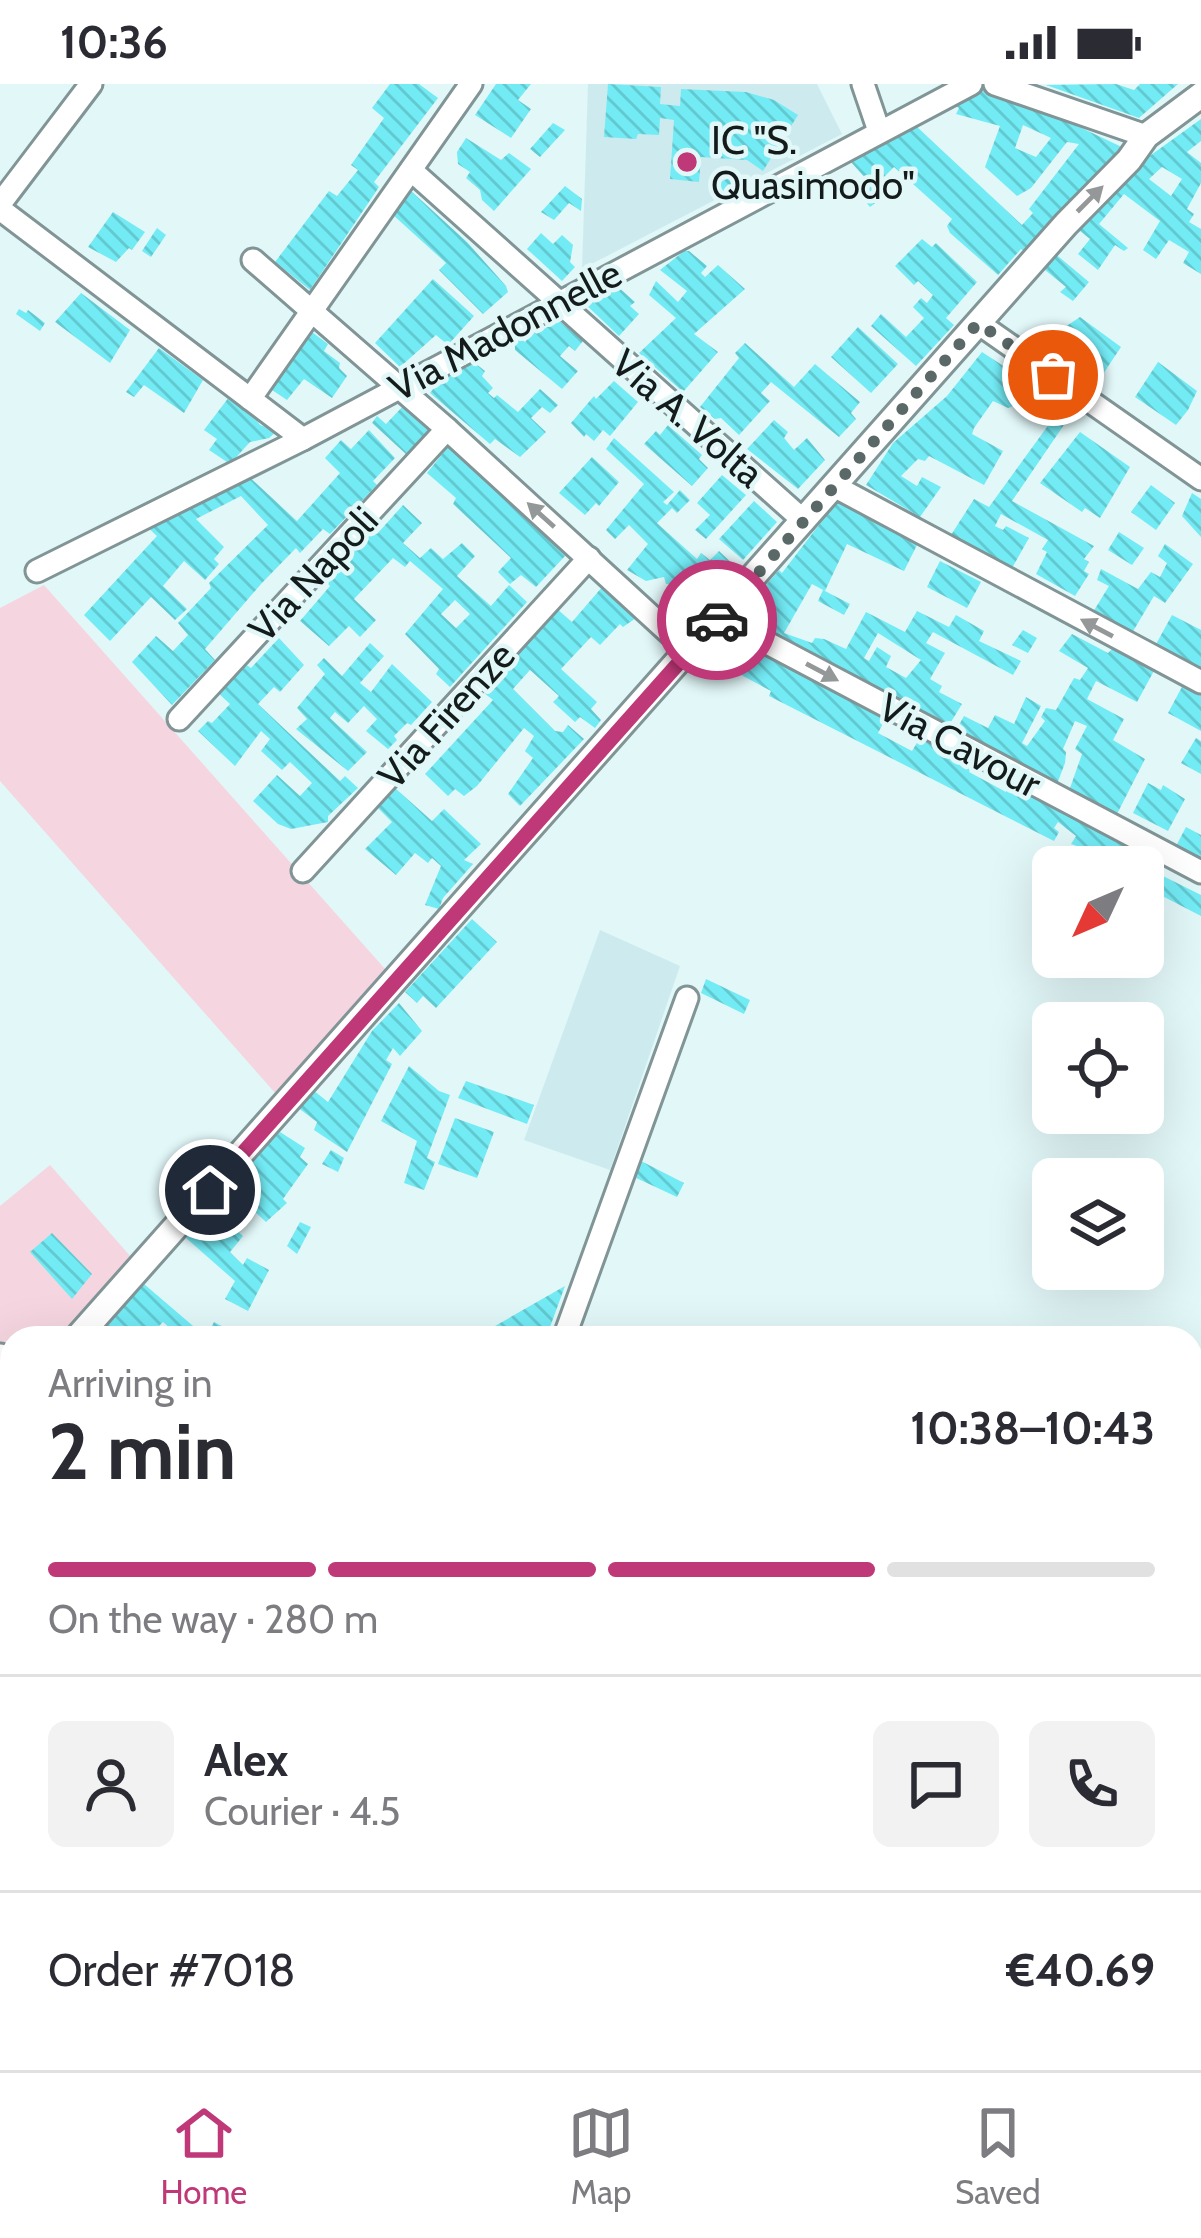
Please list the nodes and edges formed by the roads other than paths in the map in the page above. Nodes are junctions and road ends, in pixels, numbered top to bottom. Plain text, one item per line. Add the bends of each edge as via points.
1 (91, 84) edge
2 (471, 84) edge
3 (863, 84) edge
4 (970, 84) edge
5 (995, 84) edge
6 (1201, 94) edge
7 (879, 131) junction
8 (1146, 136) junction
9 (411, 170) junction
10 (0, 207) edge
11 (253, 260) dead end
12 (556, 302) junction
13 (312, 309) junction
14 (978, 323) junction
15 (398, 386) junction
16 (250, 399) junction
17 (447, 429) junction
18 (303, 439) junction
19 (1201, 479) edge
20 (835, 486) junction
21 (804, 521) junction
22 (589, 559) junction
23 (37, 571) dead end
24 (718, 617) junction
25 (689, 651) junction
26 (1201, 682) edge
27 (179, 719) dead end
28 (303, 871) dead end
29 (1201, 872) edge
30 (687, 998) dead end
31 (88, 1326) edge
32 (568, 1326) edge

1 - 10 street
2 - 9 street
3 - 7 street
4 - 7 street, Via Madonnelle
5 - 8 street
6 - 8 street
7 - 12 street, Via Madonnelle
14 -> 8 street
9 - 12 street, Via A. Volta
9 - 13 street
10 - 16 street
11 - 13 street
12 - 15 street, Via Madonnelle
12 - 21 street, Via A. Volta
13 - 15 street
13 - 16 street
14 - 19 street
14 - 20 street
15 - 17 street
15 - 18 street, Via Madonnelle
16 - 18 street
22 -> 17 street
17 - 27 street, Via Napoli
18 - 23 street, Via Madonnelle
20 - 21 street
26 -> 20 street
21 - 24 street
22 - 25 street
22 - 28 street, Via Firenze
24 - 25 street
24 -> 29 street, Via Cavour
25 - 31 street
30 - 32 street

